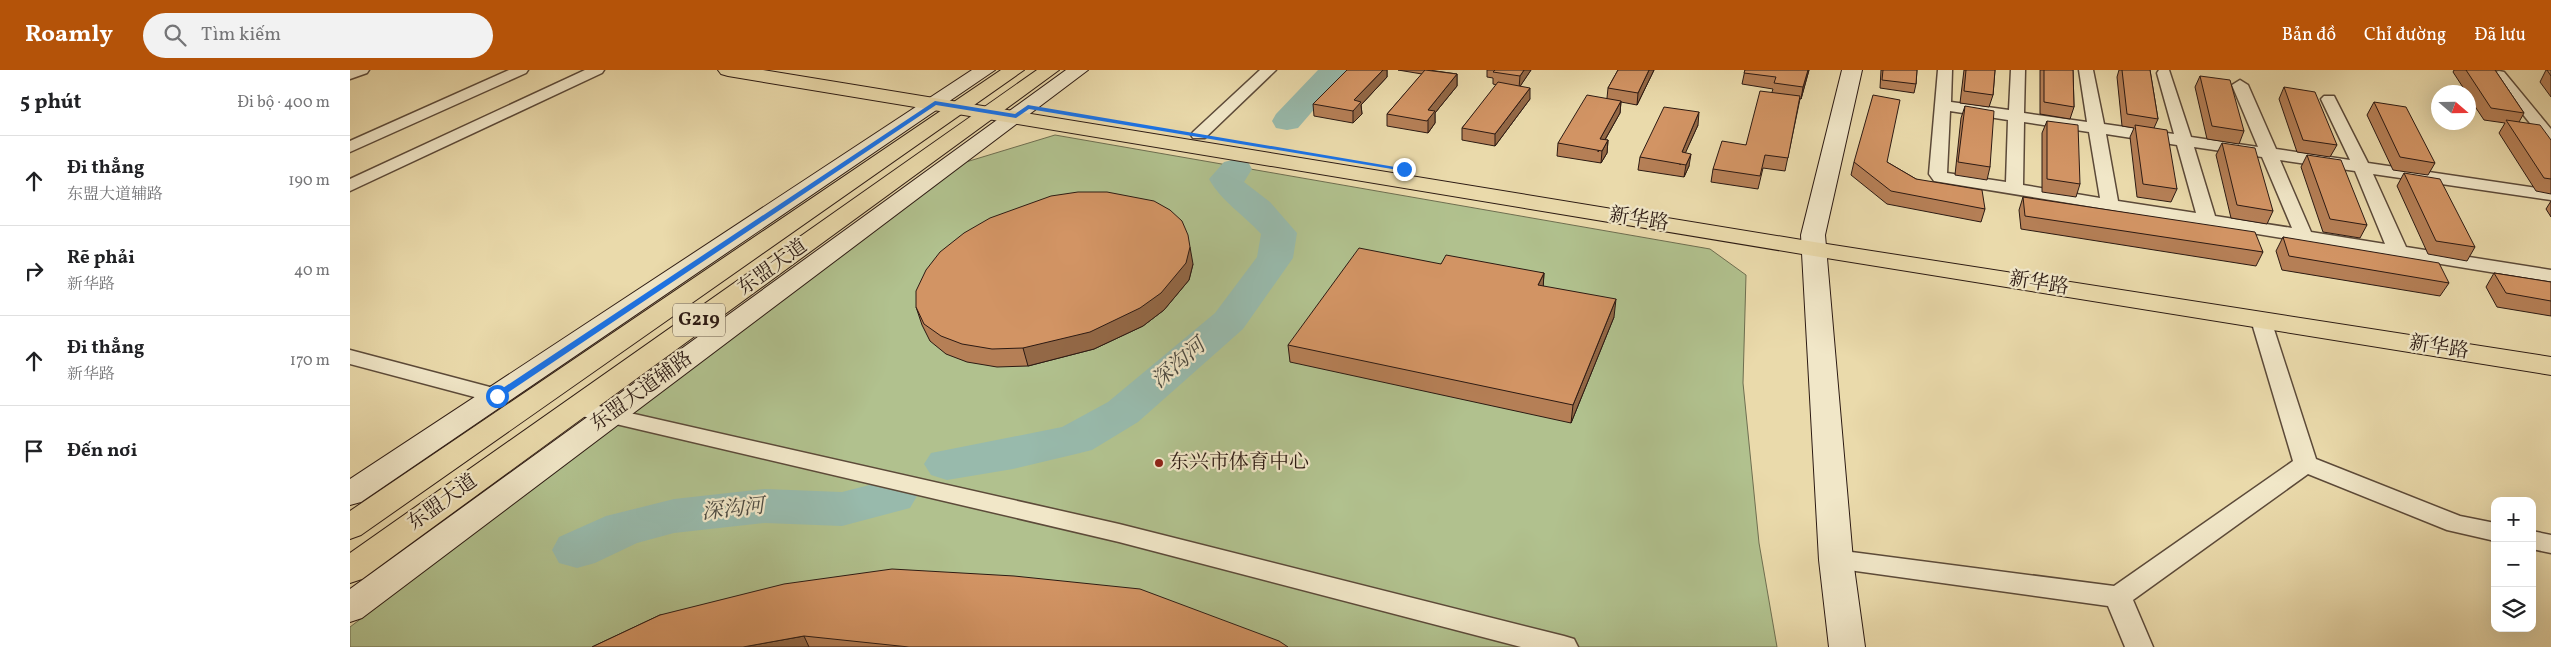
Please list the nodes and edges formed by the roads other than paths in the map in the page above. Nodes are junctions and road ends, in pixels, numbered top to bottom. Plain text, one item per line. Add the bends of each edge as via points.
1 (362, 70) edge
2 (521, 70) edge
3 (597, 70) edge
4 (728, 70) edge
5 (812, 70) edge
6 (985, 70) edge
7 (1014, 70) edge
8 (1049, 70) edge
9 (1078, 70) edge
10 (1269, 70) edge
11 (1852, 70) edge
12 (1945, 70) edge
13 (2018, 70) edge
14 (2086, 70) edge
15 (2164, 73) dead end
16 (350, 75) edge
17 (2499, 75) edge
18 (2240, 85) dead end
19 (2329, 99) dead end
20 (982, 105) junction
21 (1941, 105) junction
22 (2016, 116) junction
23 (2098, 128) junction
24 (1199, 135) junction
25 (2551, 139) edge
26 (2182, 140) junction
27 (350, 147) edge
28 (2267, 153) junction
29 (2362, 167) junction
30 (350, 186) edge
31 (2014, 189) junction
32 (2551, 195) edge
33 (2110, 204) junction
34 (2207, 220) junction
35 (2304, 236) junction
36 (1814, 242) junction
37 (2398, 251) junction
38 (2551, 276) edge
39 (2261, 320) junction
40 (2551, 351) edge
41 (350, 357) edge
42 (2551, 366) edge
43 (497, 396) junction
44 (576, 408) junction
45 (609, 417) junction
46 (2306, 464) junction
47 (350, 494) edge
48 (350, 527) edge
49 (2491, 531) edge
50 (2536, 541) edge
51 (2551, 544) edge
52 (1836, 560) junction
53 (350, 570) edge
54 (2118, 597) junction
55 (350, 608) edge
56 (1564, 647) edge
57 (1847, 647) edge
58 (2139, 647) edge

1 - 16 street
2 - 27 street
3 - 30 street
4 - 20 main road, 新华路
5 - 20 main road, 新华路
6 - 20 street, 东盟大道辅路
7 - 20 main road, 东盟大道 / G219
8 - 20 main road, 东盟大道 / G219
9 - 20 street, 东盟大道辅路
10 - 24 street
11 - 36 street
12 - 21 street
13 - 22 street
14 - 23 street
15 - 26 street
17 - 25 street
18 - 28 street
19 - 29 street
20 - 24 main road, 新华路
20 - 36 main road, 新华路
20 - 43 street, 东盟大道辅路
20 - 44 main road, 东盟大道 / G219
20 - 45 street, 东盟大道辅路
20 - 48 main road, 东盟大道 / G219
21 - 22 street
21 - 31 street via 1940,177
22 - 23 street
22 - 31 street
23 - 26 street
23 - 33 street
24 - 36 main road, 新华路
26 - 28 street
26 - 34 street
28 - 29 street
28 - 35 street
29 - 32 street
29 - 37 street
31 - 33 street
33 - 34 street
34 - 35 street
35 - 37 street
36 - 39 main road, 新华路
36 - 40 main road, 新华路
36 - 52 street
37 - 38 street
39 - 42 main road, 新华路
39 - 46 street
41 - 43 street
43 - 47 street, 东盟大道辅路
44 - 45 street
44 - 53 main road, 东盟大道 / G219
45 - 55 street, 东盟大道辅路
45 - 56 street via 1119,533
46 - 49 street via 2456,524
46 - 54 street
50 - 51 street
52 - 54 street
52 - 57 street
54 - 58 street

